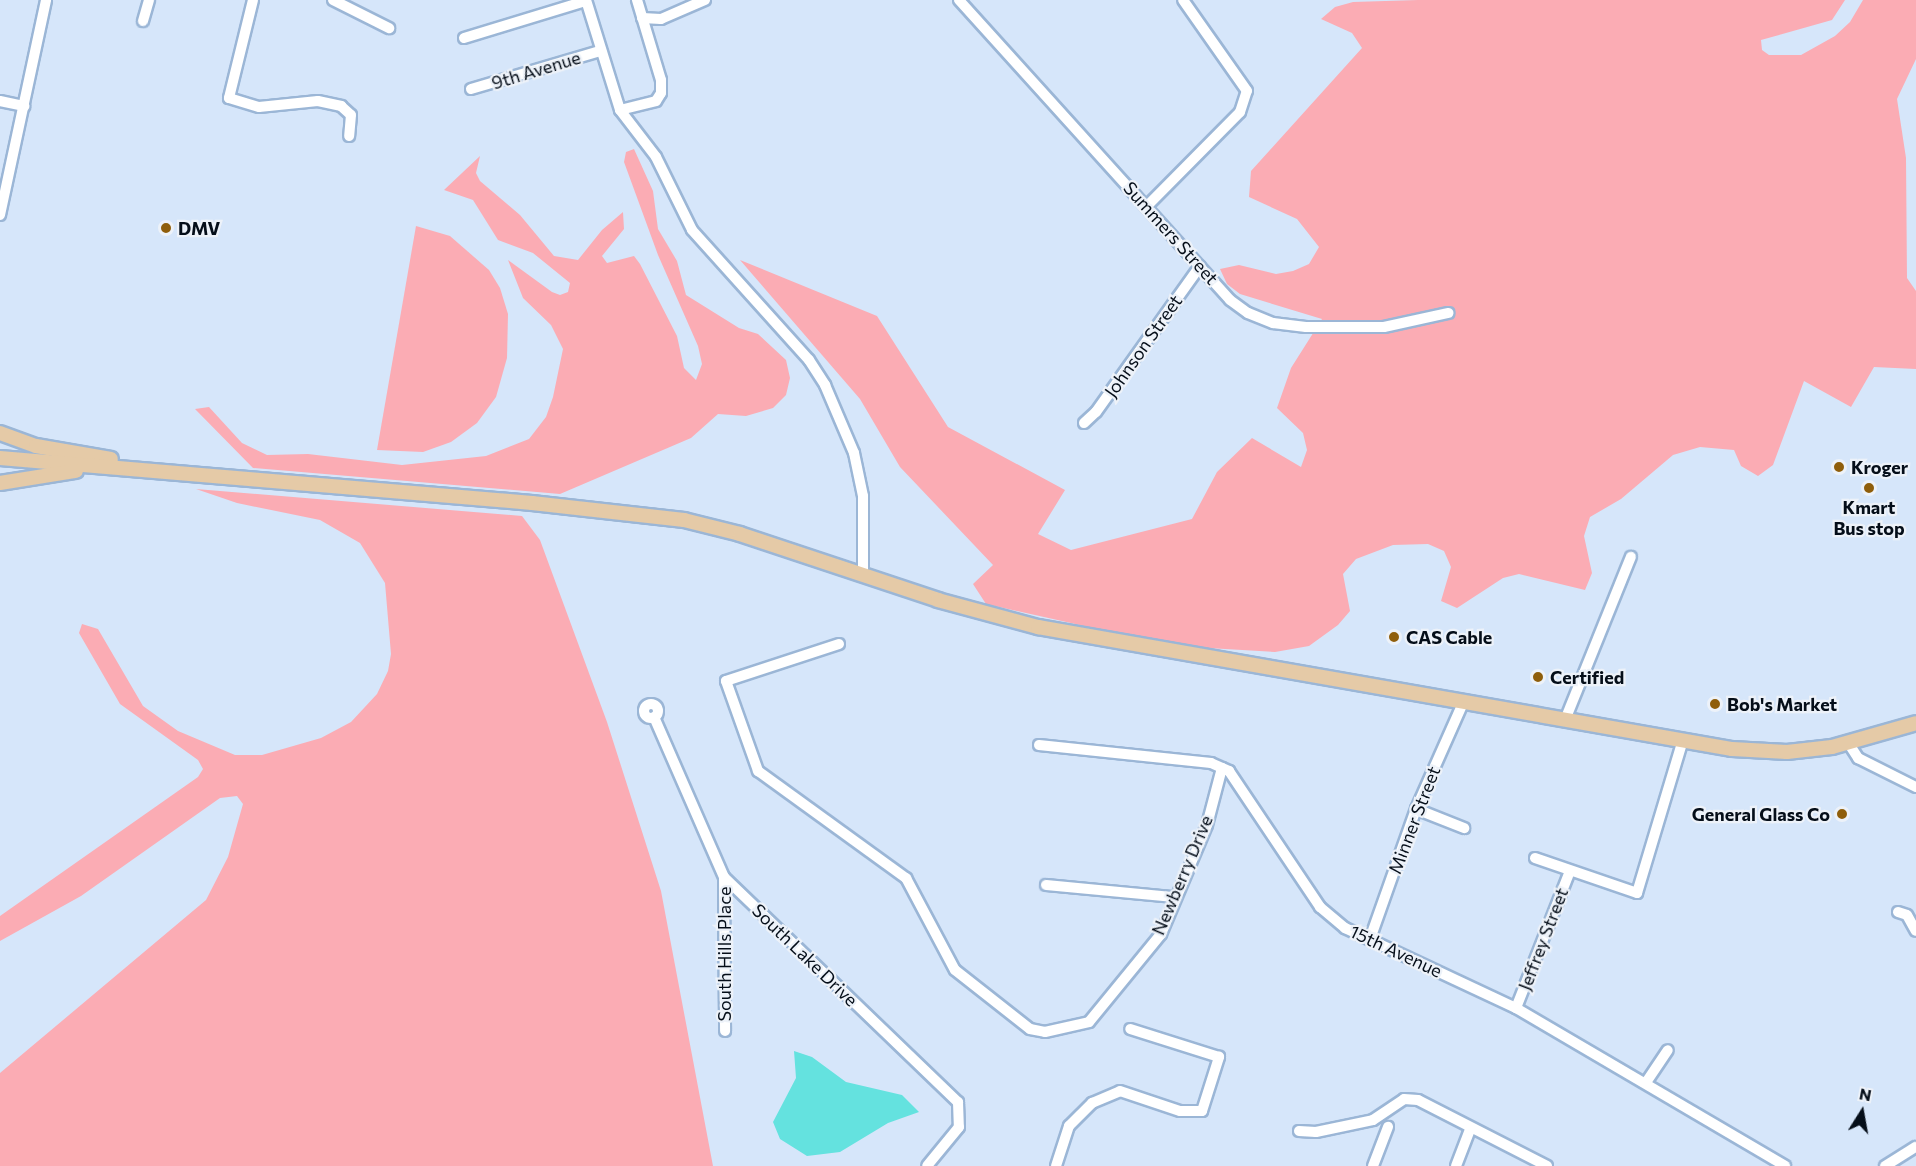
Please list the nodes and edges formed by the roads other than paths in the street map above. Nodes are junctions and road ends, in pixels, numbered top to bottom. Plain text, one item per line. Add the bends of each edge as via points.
1 (46, 0) edge
2 (149, 0) edge
3 (253, 0) edge
4 (333, 0) edge
5 (586, 0) edge
6 (637, 0) edge
7 (705, 0) edge
8 (959, 0) edge
9 (1183, 0) edge
10 (642, 18) junction
11 (144, 21) dead end
12 (389, 28) dead end
13 (464, 38) dead end
14 (600, 51) junction
15 (471, 89) dead end
16 (0, 101) edge
17 (24, 106) junction
18 (620, 110) junction
19 (349, 136) dead end
20 (3, 183) edge
21 (1147, 206) junction
22 (0, 215) edge
23 (1200, 266) junction
24 (1448, 314) dead end
25 (1084, 423) dead end
26 (0, 432) edge
27 (0, 458) edge
28 (156, 471) junction
29 (0, 483) edge
30 (1631, 557) dead end
31 (863, 576) junction
32 (839, 644) dead end
33 (1462, 703) junction
34 (654, 717) dead end
35 (1565, 720) junction
36 (1916, 723) edge
37 (1683, 740) junction
38 (1849, 744) junction
39 (1039, 745) dead end
40 (1222, 768) junction
41 (1916, 788) edge
42 (1416, 809) junction
43 (1464, 828) dead end
44 (1535, 858) dead end
45 (1570, 871) junction
46 (724, 877) junction
47 (1046, 885) dead end
48 (1174, 897) junction
49 (1898, 912) dead end
50 (1916, 931) edge
51 (1370, 939) junction
52 (1516, 1008) junction
53 (1130, 1029) dead end
54 (725, 1031) dead end
55 (1668, 1050) dead end
56 (1647, 1081) junction
57 (1388, 1127) dead end
58 (1470, 1129) junction
59 (1299, 1131) dead end
60 (1916, 1147) edge
61 (927, 1166) edge
62 (1056, 1166) edge
63 (1374, 1166) edge
64 (1456, 1166) edge
65 (1547, 1166) edge
66 (1785, 1166) edge
67 (1885, 1166) edge

1 - 17 street
2 - 11 street
3 - 19 street via 229,98 259,107 318,101 341,105 351,115
4 - 12 street
5 - 13 street
5 - 14 street
6 - 10 street
7 - 10 street via 661,20
8 - 21 street, Summers Street
9 - 21 street via 1247,91 1240,112
10 - 18 street via 662,80 660,98
14 - 15 street, 9th Avenue
14 - 18 street
16 - 17 street
17 - 20 street
18 - 31 street via 656,157 692,230 809,360 825,385 854,453 863,496
20 - 22 street
21 - 23 street, Summers Street
23 - 24 street, Summers Street via 1230,300 1273,323 1384,327
23 - 25 street, Johnson Street via 1096,412
26 - 28 main road via 36,446 136,463
27 - 28 main road
28 - 29 main road via 65,471
28 - 31 main road via 665,518 740,534
30 - 35 street
31 - 33 main road via 1038,627
32 - 48 street, Newberry Drive via 726,681 758,771 906,878 955,970 1030,1029 1046,1032 1089,1022 1161,934
33 - 35 main road
33 - 42 street, Minner Street
34 - 46 street, South Lake Drive
35 - 37 main road
36 - 38 main road
37 - 38 main road via 1732,749 1787,752
37 - 45 street via 1637,893
38 - 41 street via 1858,758
39 - 40 street via 1211,763
40 - 48 street, Newberry Drive via 1207,825
40 - 51 street, 15th Avenue via 1228,771 1320,907 1345,928
42 - 43 street
42 - 51 street, Minner Street
44 - 45 street
45 - 52 street, Jeffrey Street
46 - 54 street, South Hills Place
46 - 61 street, South Lake Drive via 958,1102 959,1127
47 - 48 street
49 - 50 street via 1906,915
51 - 52 street, 15th Avenue
52 - 56 street, 15th Avenue
53 - 62 street via 1219,1057 1202,1111 1180,1111 1120,1091 1092,1103 1069,1126
55 - 56 street
56 - 66 street, 15th Avenue
57 - 63 street
58 - 59 street via 1418,1100 1404,1099 1373,1120 1316,1132
58 - 64 street
58 - 65 street
60 - 67 street

